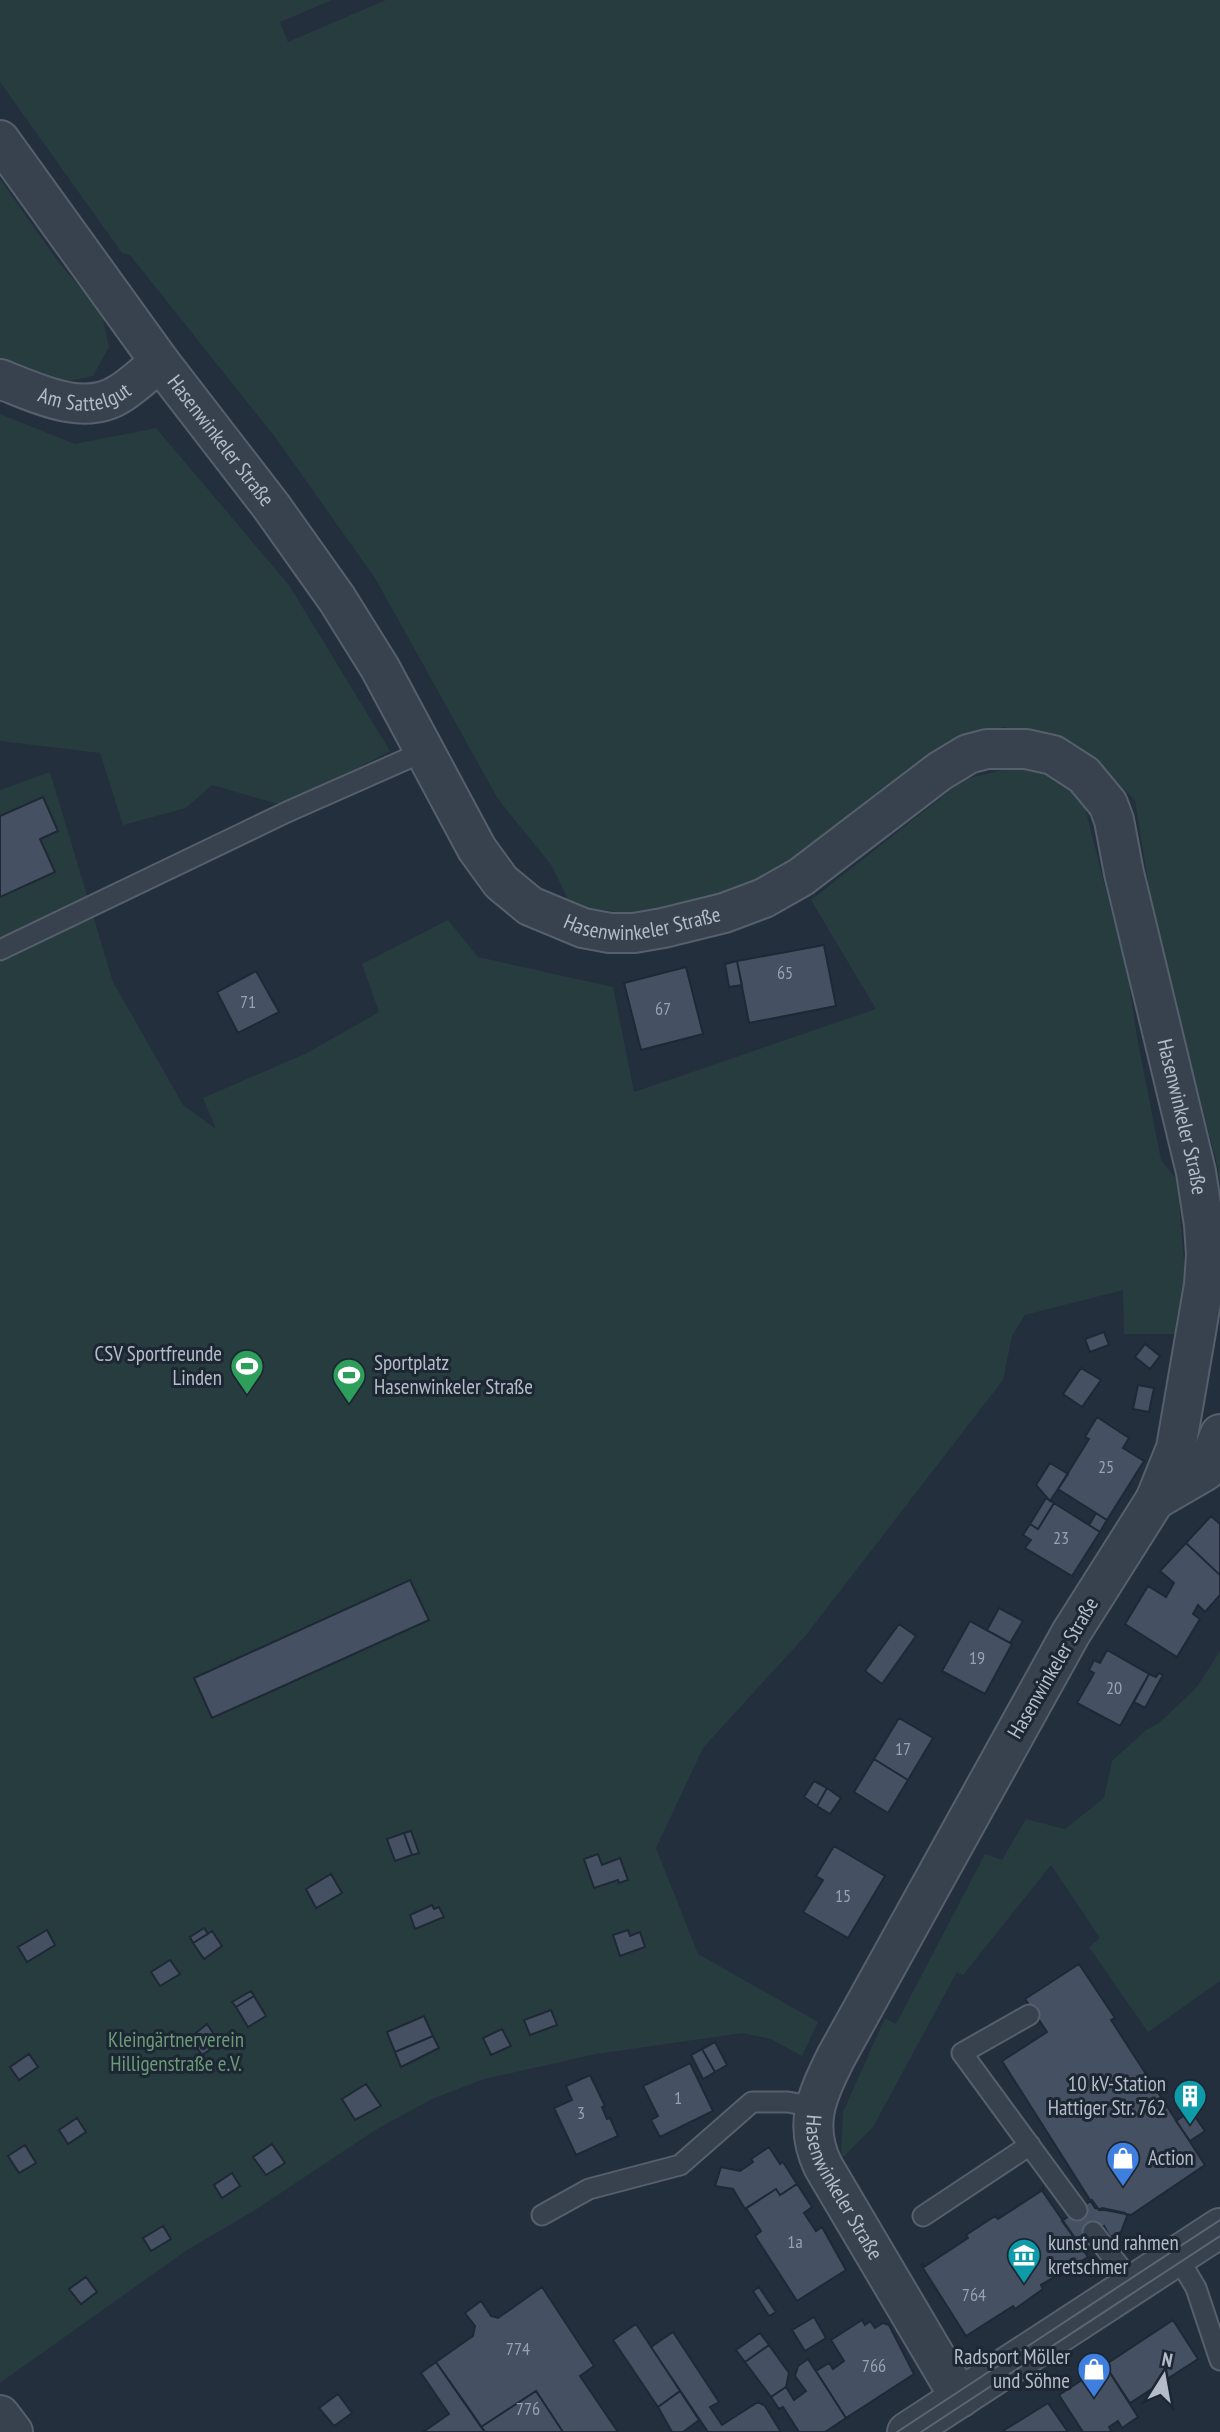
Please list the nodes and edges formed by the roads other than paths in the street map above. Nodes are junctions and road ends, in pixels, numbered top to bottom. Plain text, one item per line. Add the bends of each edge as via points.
1 (0, 140) edge
2 (160, 362) junction
3 (0, 379) edge
4 (425, 751) junction
5 (0, 950) edge
6 (1220, 1434) edge
7 (1155, 1500) junction
8 (1029, 2015) dead end
9 (814, 2108) junction
10 (1030, 2146) junction
11 (1077, 2210) dead end
12 (542, 2216) dead end
13 (923, 2216) dead end
14 (1220, 2228) edge
15 (1093, 2232) dead end
16 (1177, 2256) junction
17 (1133, 2284) junction
18 (1220, 2360) edge
19 (960, 2398) junction
20 (0, 2415) edge
21 (922, 2428) edge
22 (13, 2432) edge

1 - 2 street, Hasenwinkeler Straße
2 - 3 street, Am Sattelgut via 121,393 93,403 69,403
2 - 4 street, Hasenwinkeler Straße via 337,599
4 - 5 lane
4 - 7 street, Hasenwinkeler Straße via 477,849 501,882 546,914 610,933 700,921 774,893 968,754 998,748 1036,750 1084,775 1108,804 1114,820 1196,1172 1206,1238 1204,1285 1176,1448
6 - 7 street via 1205,1471
7 - 9 street, Hasenwinkeler Straße via 1071,1633 836,2057
8 - 10 lane via 962,2053
9 - 12 lane via 752,2102 680,2165 589,2189
9 - 19 street, Hasenwinkeler Straße via 812,2139 822,2166
10 - 11 lane
10 - 13 lane
14 - 16 street
15 - 17 lane
16 - 17 street
16 - 18 lane via 1196,2288
17 - 19 street
19 - 21 street
20 - 22 street

